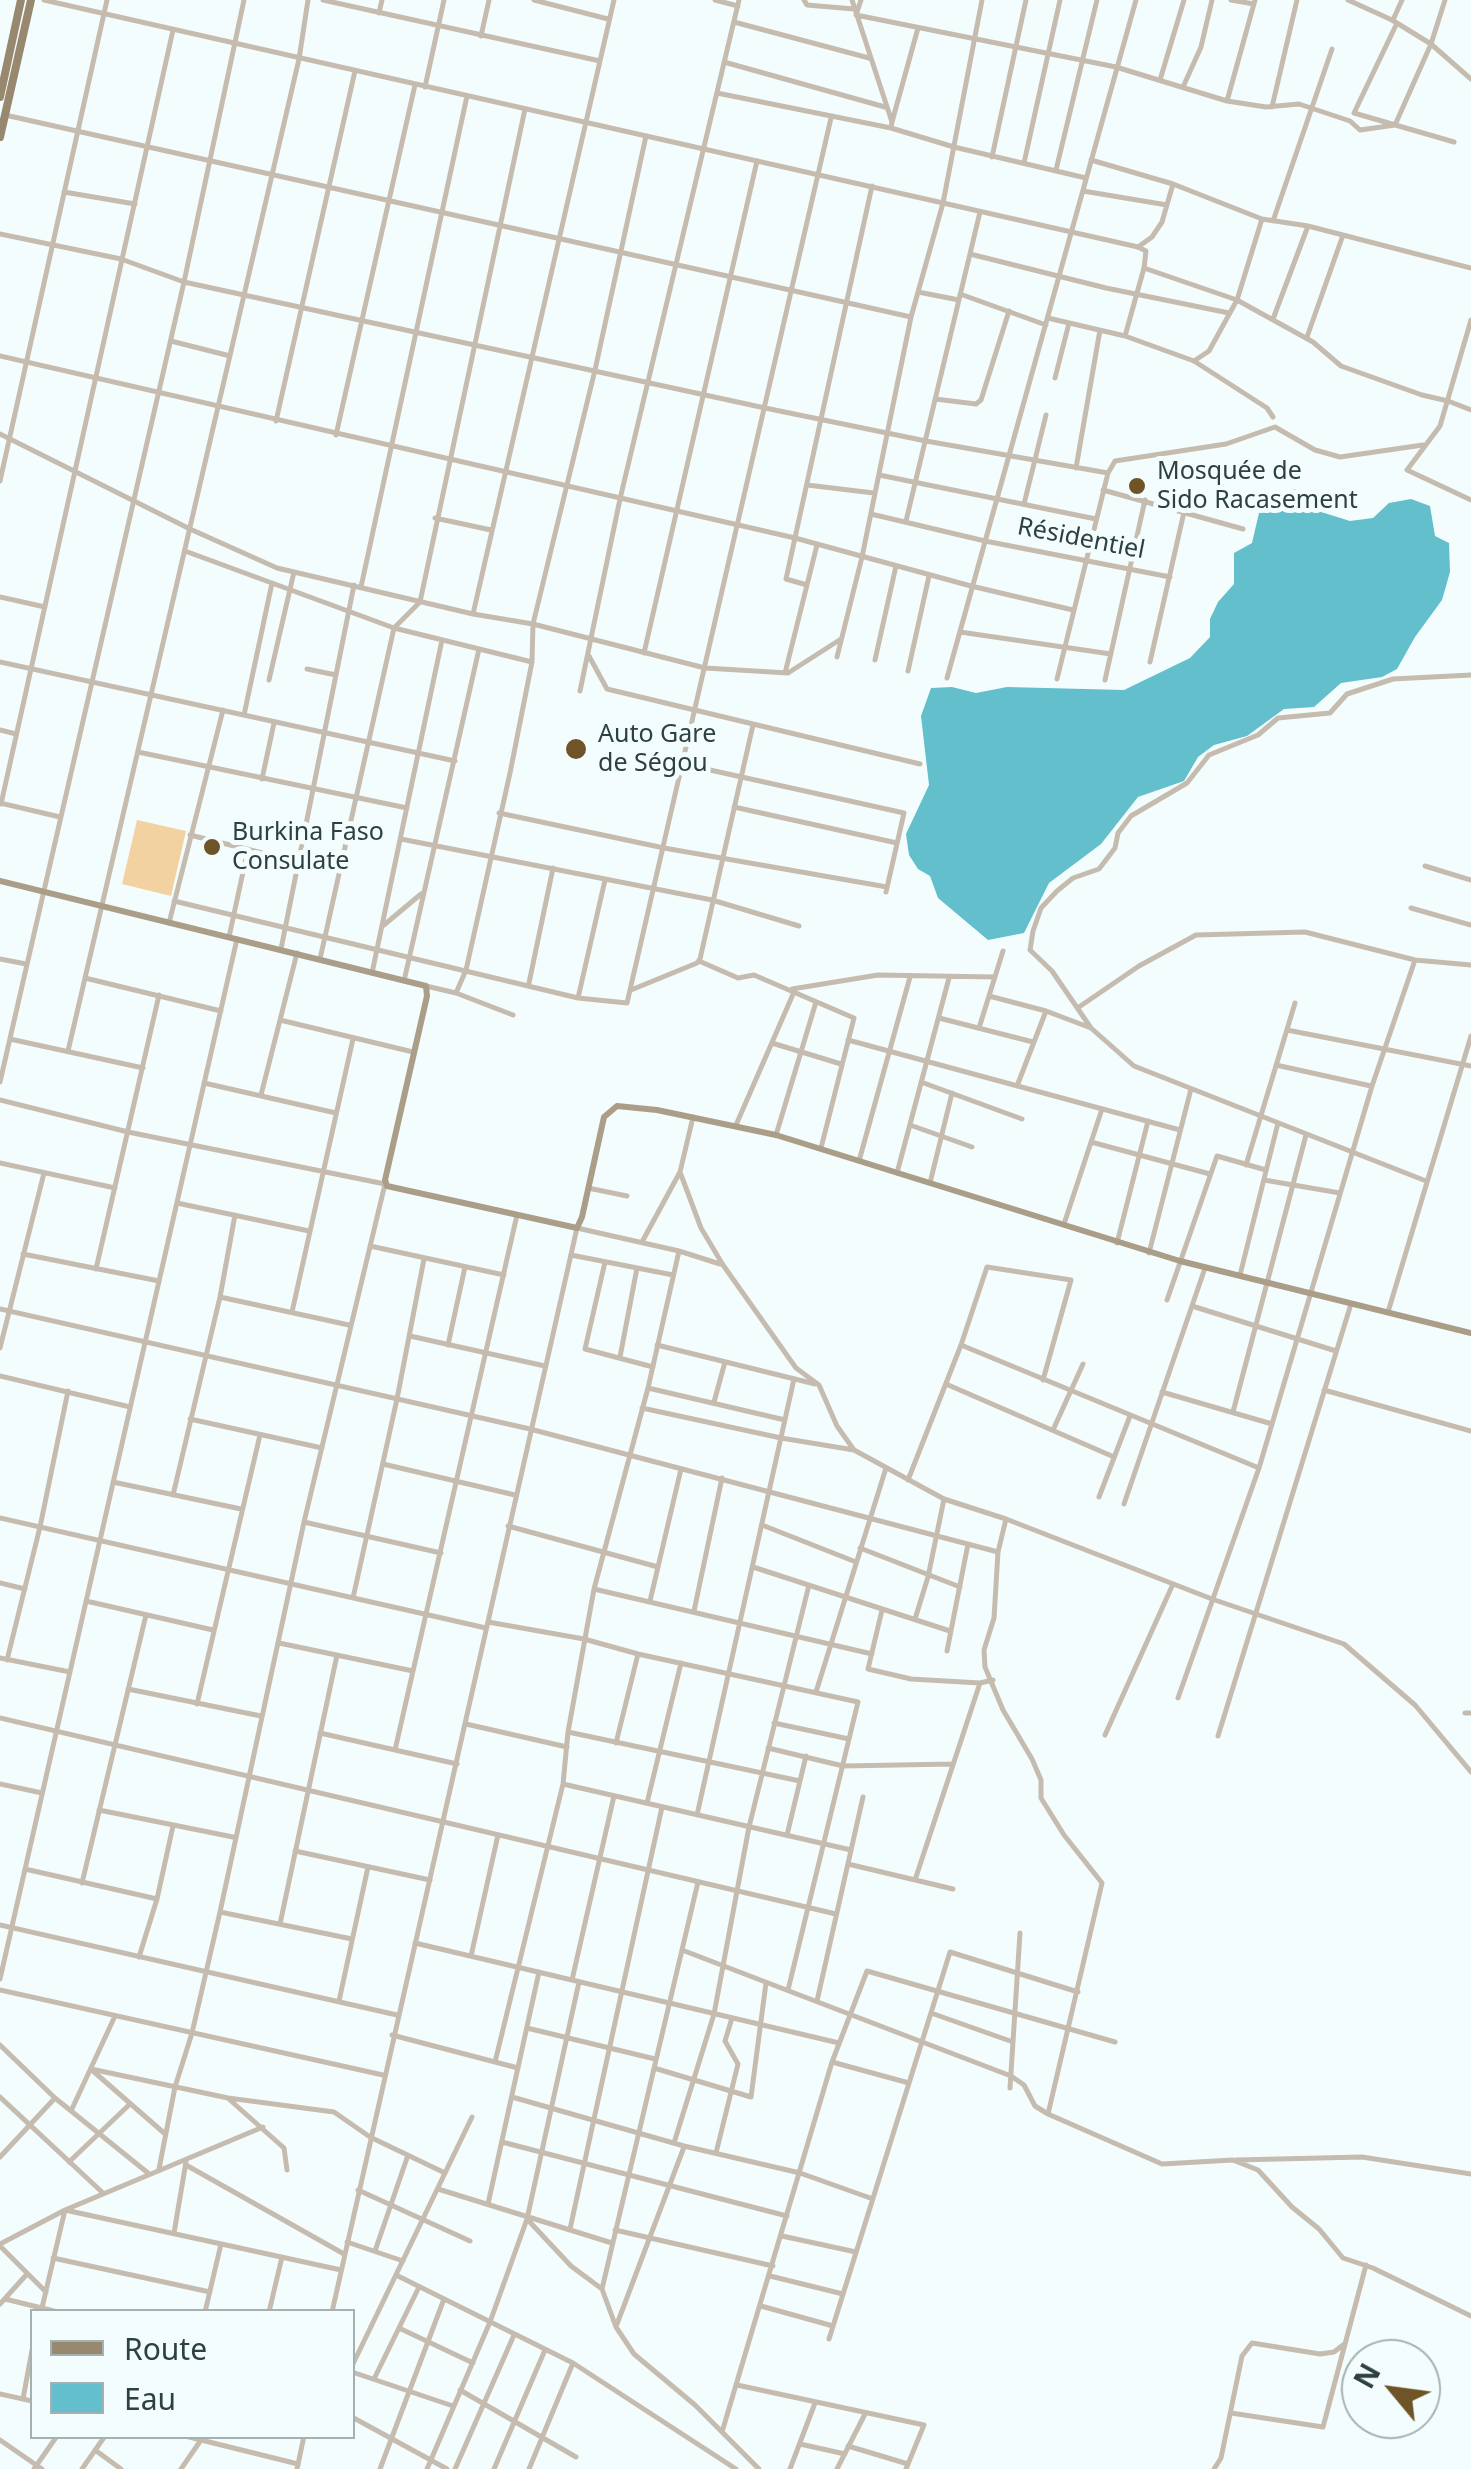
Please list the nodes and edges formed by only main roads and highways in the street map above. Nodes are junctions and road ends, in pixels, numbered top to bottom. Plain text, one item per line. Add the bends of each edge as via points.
1 (22, 0) edge
2 (31, 0) edge
3 (0, 97) edge
4 (0, 137) edge
5 (0, 881) edge
6 (1471, 1333) edge

1 - 3 main road
2 - 4 main road
5 - 6 main road via 426,986 385,1184 577,1228 604,1117 617,1106 776,1135 1180,1262

